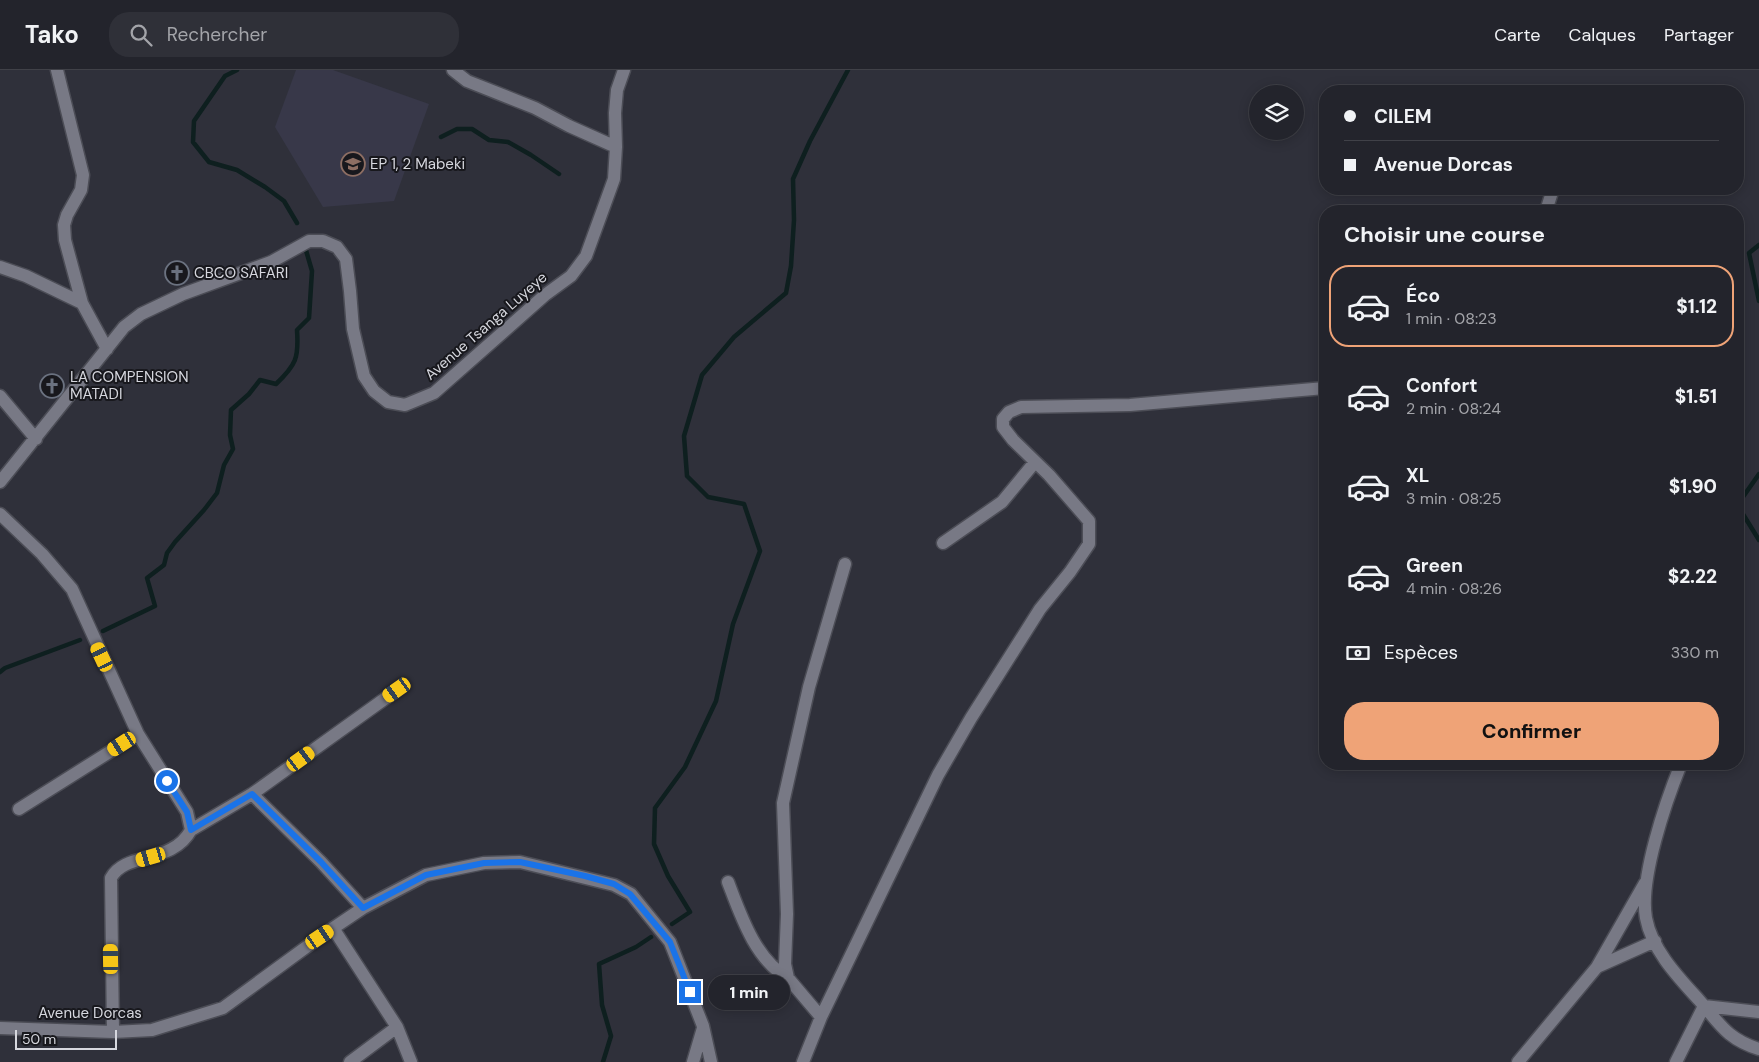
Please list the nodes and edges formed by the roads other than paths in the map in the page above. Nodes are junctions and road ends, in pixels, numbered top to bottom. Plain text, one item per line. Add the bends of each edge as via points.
1 (57, 70) edge
2 (453, 70) edge
3 (624, 70) edge
4 (616, 147) junction
5 (0, 267) edge
6 (82, 303) junction
7 (107, 349) junction
8 (1319, 389) edge
9 (0, 396) edge
10 (36, 439) junction
11 (1035, 462) junction
12 (0, 482) edge
13 (0, 514) edge
14 (943, 543) dead end
15 (844, 564) dead end
16 (397, 690) dead end
17 (138, 734) junction
18 (1678, 770) edge
19 (252, 794) junction
20 (19, 809) dead end
21 (191, 830) junction
22 (728, 882) dead end
23 (1645, 883) junction
24 (363, 908) junction
25 (333, 928) junction
26 (1655, 941) junction
27 (1597, 966) junction
28 (788, 978) junction
29 (1704, 1006) junction
30 (1759, 1012) edge
31 (821, 1017) junction
32 (703, 1026) junction
33 (397, 1027) junction
34 (0, 1028) edge
35 (113, 1032) junction
36 (1759, 1049) edge
37 (350, 1062) edge
38 (410, 1062) edge
39 (692, 1062) edge
40 (711, 1062) edge
41 (803, 1062) edge
42 (1518, 1062) edge
43 (1676, 1062) edge

1 - 6 street via 83,175 81,190 64,225
2 - 4 street via 467,81 535,108
3 - 4 street, Avenue Tsanga Luyeye via 616,98
4 - 7 street, Avenue Tsanga Luyeye via 614,178 586,256 571,276 434,393 405,404 388,402 374,391 364,376 353,330 346,260 337,248 323,241 309,241 271,262 155,306 124,327
5 - 6 street
6 - 7 street
7 - 10 street, Avenue Tsanga Luyeye
8 - 11 street via 1130,405 1021,407 1009,412 1003,419 1003,427
9 - 10 street
10 - 12 street, Avenue Tsanga Luyeye
11 - 14 street via 1002,502
11 - 31 street via 1088,521 1089,544 1040,609 938,774
13 - 17 street via 42,554 72,589
15 - 28 street via 809,687 783,802 787,914 785,964
16 - 19 street
17 - 20 street
17 - 21 street via 187,812
18 - 23 street
19 - 21 street
19 - 24 street
21 - 35 street via 173,850 132,863 117,870 110,878
22 - 28 street via 744,924 760,950 777,972
23 - 26 street via 1646,918
23 - 27 street
24 - 25 street, Avenue Dorcas
24 - 32 street, Avenue Dorcas via 426,875 484,863 520,862 614,884 630,894 670,942
25 - 33 street
25 - 35 street, Avenue Dorcas via 223,1008 152,1030
26 - 27 street
26 - 29 street via 1670,967
27 - 42 street
28 - 31 street
29 - 30 street
29 - 36 street via 1727,1034 1742,1044
29 - 43 street
31 - 41 street
32 - 39 street
32 - 40 street, Avenue Dorcas
33 - 37 street
33 - 38 street
34 - 35 street, Avenue Dorcas

